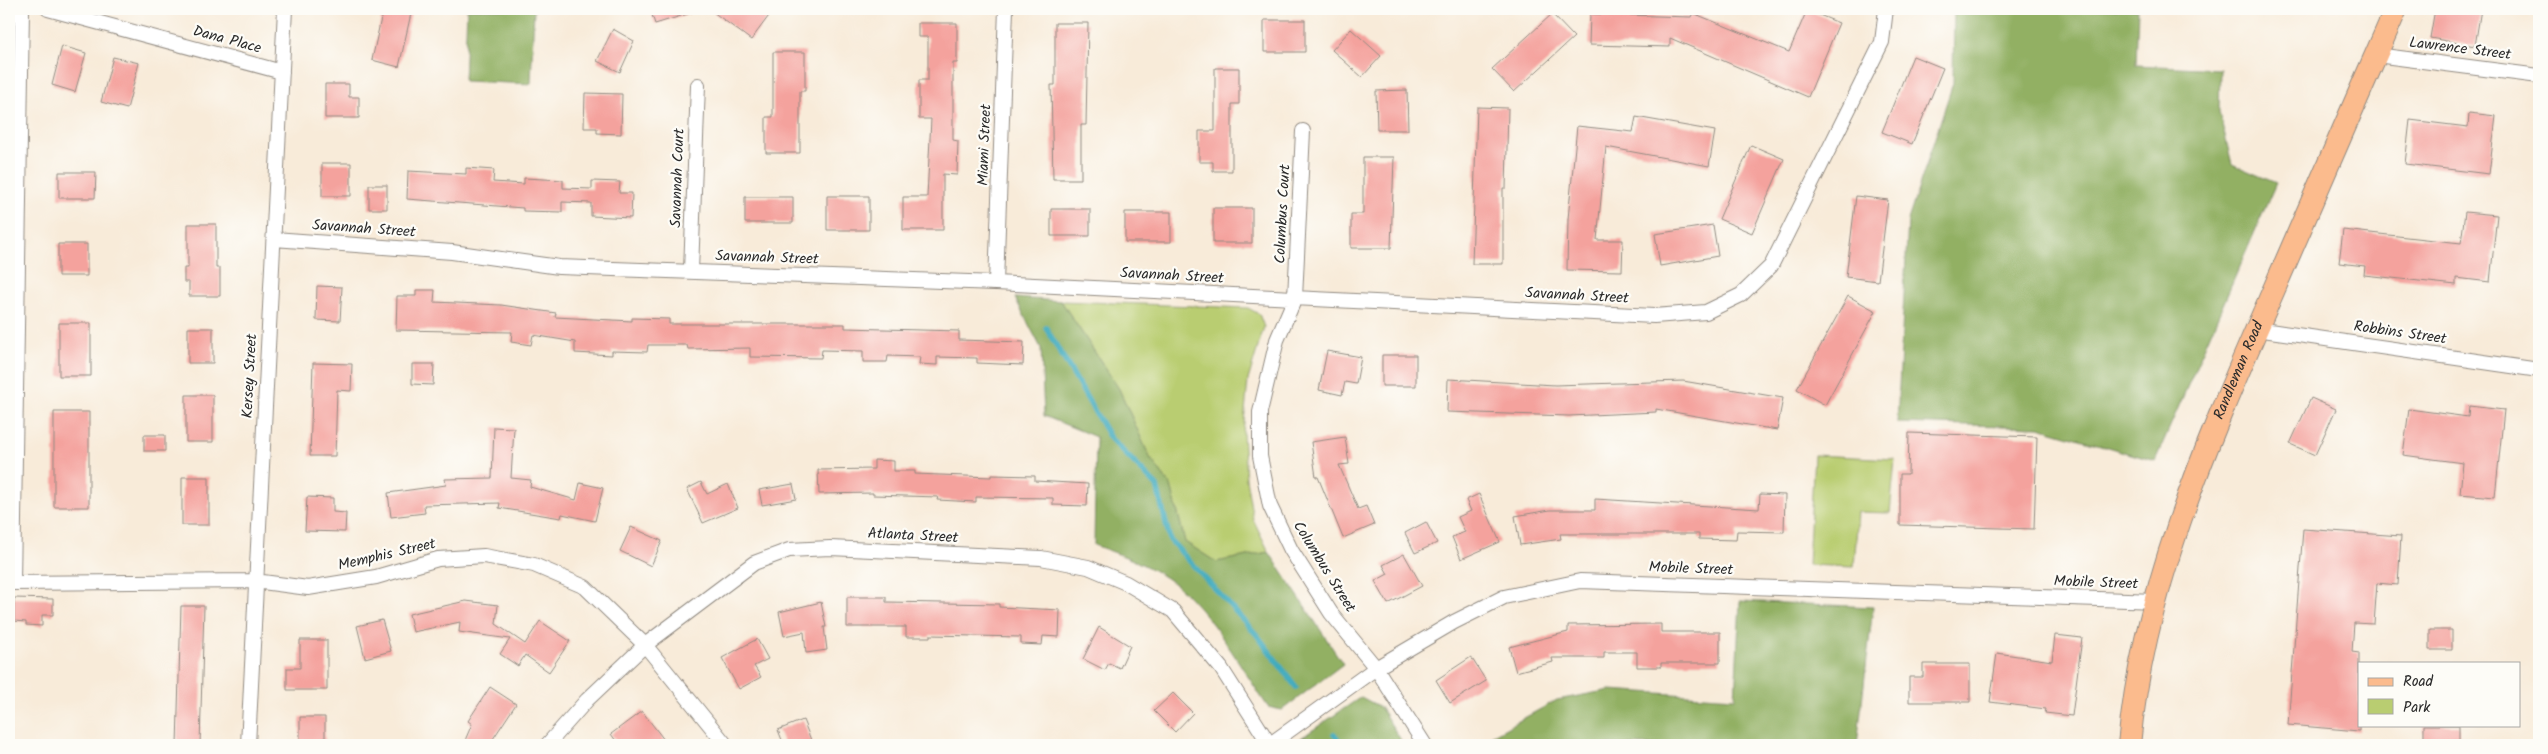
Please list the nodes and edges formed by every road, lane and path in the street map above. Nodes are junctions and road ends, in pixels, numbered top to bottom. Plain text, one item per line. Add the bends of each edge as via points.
1 (22, 9) edge
2 (48, 9) edge
3 (285, 9) edge
4 (1006, 9) edge
5 (1886, 9) edge
6 (2396, 9) edge
7 (2376, 55) junction
8 (282, 72) junction
9 (2539, 76) edge
10 (698, 85) dead end
11 (1303, 131) dead end
12 (274, 240) junction
13 (691, 271) junction
14 (996, 283) junction
15 (1295, 298) junction
16 (2256, 329) junction
17 (2539, 370) edge
18 (254, 581) junction
19 (11, 583) edge
20 (2156, 601) junction
21 (644, 645) junction
22 (1376, 668) junction
23 (248, 745) edge
24 (547, 745) edge
25 (726, 745) edge
26 (1270, 745) edge
27 (1425, 745) edge
28 (2129, 745) edge

1 - 19 street
2 - 8 street, Dana Place
3 - 8 street, Kersey Street
4 - 14 street, Miami Street
5 - 15 street, Savannah Street via 1882,42 1771,266 1741,294 1706,312 1654,316
6 - 7 main road, Randleman Road
7 - 9 street, Lawrence Street
7 - 16 main road, Randleman Road
8 - 12 street, Kersey Street
10 - 13 street, Savannah Court
11 - 15 street, Columbus Court
12 - 13 street, Savannah Street via 452,252 559,267
12 - 18 street, Kersey Street
13 - 14 street, Savannah Street
14 - 15 street, Savannah Street
15 - 22 street, Columbus Street via 1277,340 1260,412 1260,456 1270,506 1291,550 1331,613
16 - 17 street, Robbins Street
16 - 20 main road, Randleman Road via 2184,504
18 - 19 street, Memphis Street
18 - 21 street, Memphis Street via 308,588 376,577 438,559 484,556 534,565 585,587
18 - 23 street, Kersey Street
20 - 22 street, Mobile Street via 1580,581 1504,597
20 - 28 main road, Randleman Road via 2142,656
21 - 24 street, Atlanta Street via 587,700
21 - 25 street, Memphis Street
21 - 26 street, Atlanta Street via 754,563 789,550 830,548 1041,558 1088,567 1126,583 1173,611 1221,668
22 - 26 street, Mobile Street
22 - 27 street, Columbus Street

